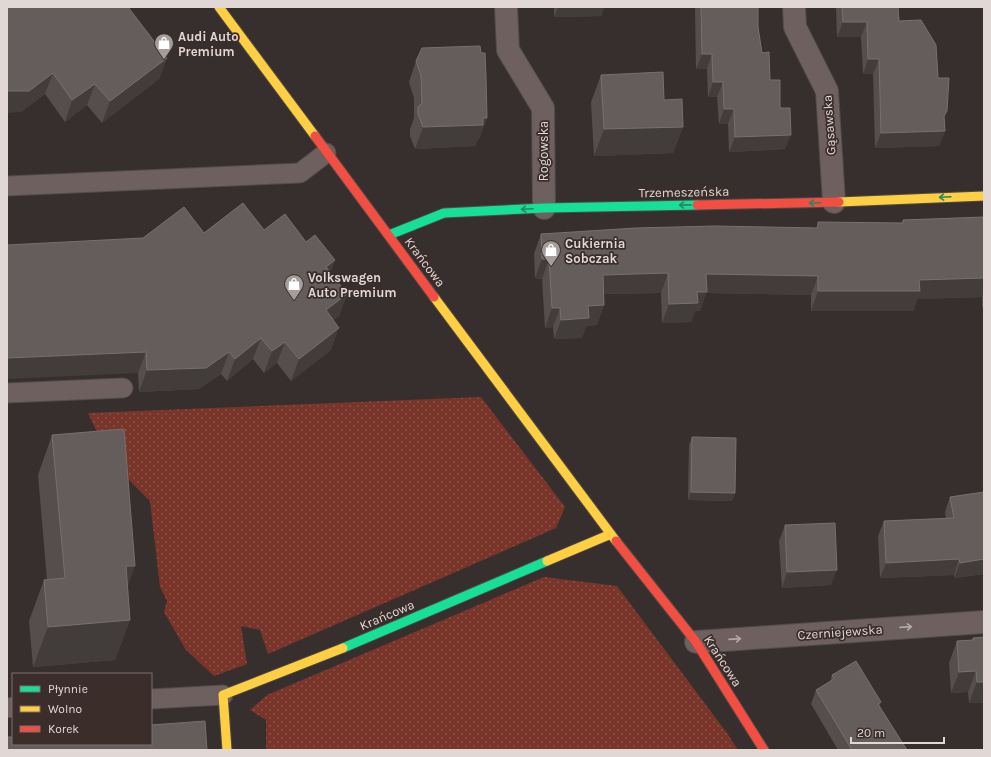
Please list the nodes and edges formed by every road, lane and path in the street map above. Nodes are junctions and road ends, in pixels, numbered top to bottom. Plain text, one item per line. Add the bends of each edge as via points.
1 (219, 7) edge
2 (506, 7) edge
3 (794, 7) edge
4 (326, 153) junction
5 (7, 186) edge
6 (984, 196) edge
7 (834, 202) junction
8 (544, 208) junction
9 (389, 235) junction
10 (123, 388) dead end
11 (7, 394) edge
12 (611, 534) junction
13 (984, 622) edge
14 (696, 642) junction
15 (223, 695) junction
16 (152, 699) edge
17 (227, 750) edge
18 (764, 750) edge

1 - 4 street, Krańcowa
2 - 8 street, Rogowska via 508,50 543,108
3 - 7 street, Gąsawska via 795,27 827,91
4 - 5 lane via 300,173
4 - 9 street, Krańcowa
6 -> 7 street, Trzemeszeńska
7 -> 8 street, Trzemeszeńska
8 -> 9 street, Trzemeszeńska via 444,213
9 - 12 street, Krańcowa
10 - 11 lane
12 - 14 street, Krańcowa
12 - 15 street, Krańcowa via 342,648
14 -> 13 street, Czerniejewska
14 - 18 street, Krańcowa
15 - 16 lane
15 - 17 street

